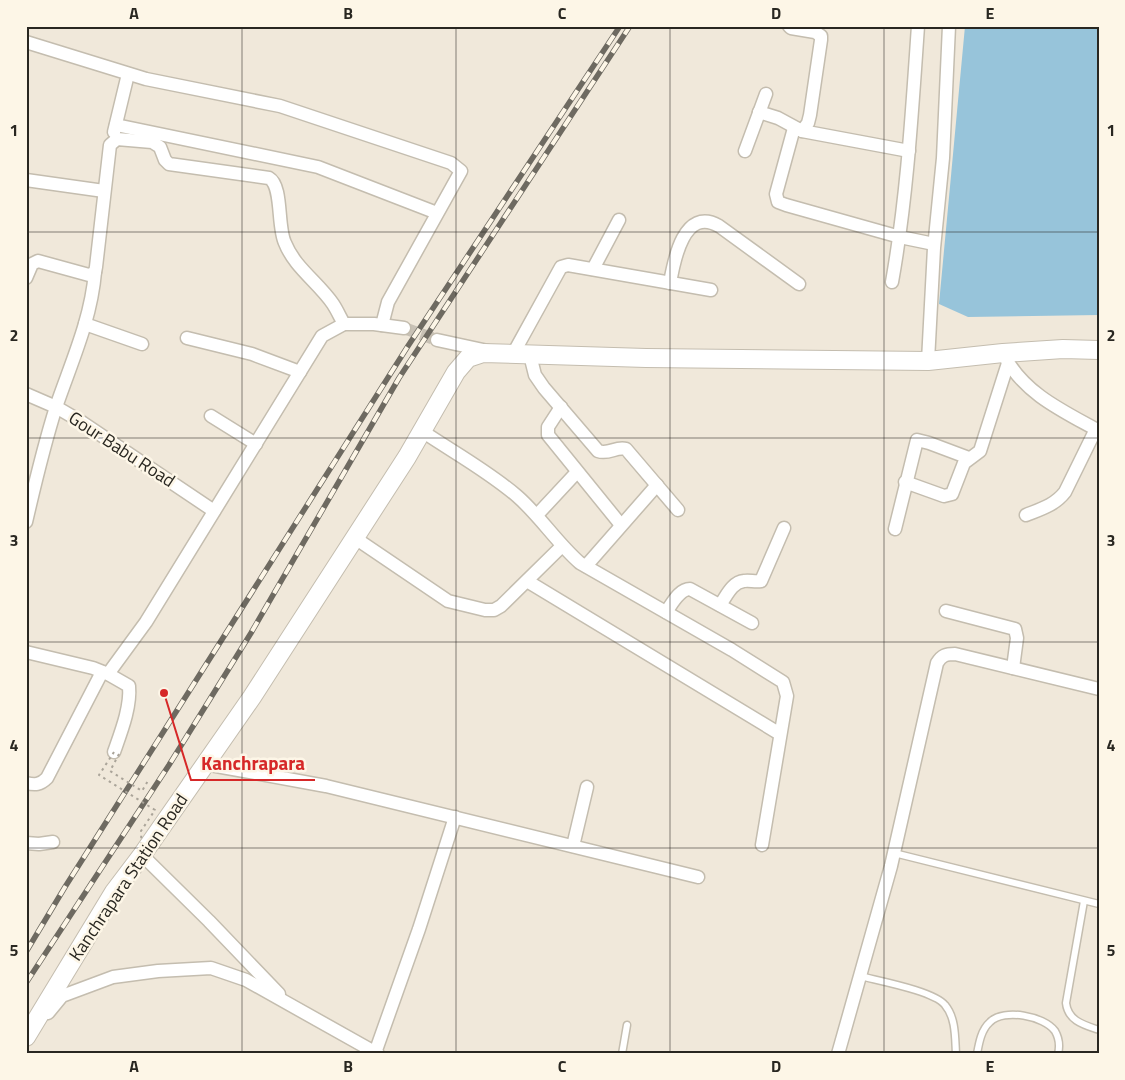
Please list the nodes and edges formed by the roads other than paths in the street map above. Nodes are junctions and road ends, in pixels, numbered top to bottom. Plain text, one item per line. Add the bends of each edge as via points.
1 (789, 26) edge
2 (918, 26) edge
3 (949, 26) edge
4 (26, 42) edge
5 (128, 74) junction
6 (766, 94) dead end
7 (759, 112) junction
8 (116, 124) junction
9 (798, 130) junction
10 (111, 143) junction
11 (745, 151) dead end
12 (909, 151) junction
13 (26, 180) edge
14 (104, 191) junction
15 (437, 213) junction
16 (618, 220) dead end
17 (900, 237) junction
18 (934, 244) junction
19 (593, 269) junction
20 (94, 272) junction
21 (26, 278) edge
22 (892, 282) dead end
23 (670, 283) junction
24 (799, 284) dead end
25 (711, 290) dead end
26 (85, 324) junction
27 (344, 324) junction
28 (382, 325) junction
29 (404, 328) tunnel mouth
30 (187, 338) dead end
31 (437, 340) tunnel mouth
32 (142, 344) dead end
33 (1099, 350) edge
34 (505, 353) junction
35 (531, 354) junction
36 (1005, 358) junction
37 (928, 360) junction
38 (300, 372) junction
39 (26, 394) edge
40 (56, 406) junction
41 (561, 407) junction
42 (211, 416) dead end
43 (1097, 430) edge
44 (422, 431) junction
45 (256, 444) junction
46 (969, 458) junction
47 (576, 472) junction
48 (905, 482) junction
49 (657, 485) junction
50 (678, 510) dead end
51 (214, 511) junction
52 (537, 515) junction
53 (1026, 515) dead end
54 (26, 522) edge
55 (621, 525) junction
56 (784, 528) dead end
57 (895, 529) dead end
58 (354, 538) junction
59 (562, 546) junction
60 (586, 566) junction
61 (527, 581) junction
62 (720, 605) junction
63 (946, 611) dead end
64 (666, 612) junction
65 (752, 623) dead end
66 (26, 652) edge
67 (1013, 668) junction
68 (105, 673) junction
69 (1099, 689) edge
70 (780, 734) junction
71 (117, 753) road end
72 (205, 764) junction
73 (26, 783) edge
74 (587, 787) dead end
75 (455, 817) junction
76 (53, 842) dead end
77 (26, 843) edge
78 (762, 845) dead end
79 (574, 846) junction
80 (894, 853) junction
81 (142, 855) junction
82 (698, 877) dead end
83 (1084, 901) junction
84 (1099, 904) edge
85 (860, 976) junction
86 (287, 1003) junction
87 (627, 1025) dead end
88 (1099, 1030) edge
89 (26, 1037) edge
90 (377, 1053) edge
91 (622, 1054) edge
92 (838, 1054) edge
93 (956, 1054) edge
94 (977, 1054) edge
95 (1058, 1054) edge

1 - 9 street via 815,32 821,40 808,123
2 - 12 street
3 - 18 street via 943,158
4 - 5 street
5 - 8 street
5 - 15 street via 280,106 451,163 461,171
6 - 7 street
7 - 9 street via 778,118
7 - 11 street
8 - 10 street
8 - 15 street via 318,167
9 - 12 street
9 - 17 street via 776,194 778,202
10 - 14 street
10 - 27 street via 117,140 152,142 160,147 168,164 274,181 278,190 284,243
12 - 17 street
13 - 14 street
14 - 20 street
15 - 28 street via 388,302
16 - 19 street
17 - 18 street
17 - 22 street
18 - 37 street
19 - 23 street
19 - 34 street via 561,267
20 - 21 street via 89,275 38,261 32,264
20 - 26 street via 93,294
23 - 24 street via 676,252 686,233 706,221 719,226
23 - 25 street
26 - 32 street
26 - 40 street
27 - 28 street
27 - 38 street via 322,336
28 - 29 street
30 - 38 street via 252,354
31 - 34 street
33 - 36 street, Kanchrapara Station Road via 1063,349
34 - 35 street, Kanchrapara Station Road
34 - 44 street, Kanchrapara Station Road via 483,353 468,358 456,372
35 - 37 street, Kanchrapara Station Road
35 - 41 street via 535,375
36 - 37 street, Kanchrapara Station Road
36 - 43 street via 1040,398
36 - 46 street via 980,450
38 - 45 street
39 - 40 street, Gour Babu Road
40 - 51 street, Gour Babu Road
40 - 54 street
41 - 47 street via 548,427 548,435
41 - 49 street via 598,451 606,453 626,449
42 - 45 street
43 - 53 street via 1065,492 1054,503
44 - 52 street via 499,482
44 - 58 street, Kanchrapara Station Road
45 - 51 street
46 - 48 street via 952,494 947,496
46 - 48 street via 916,440
47 - 52 street
47 - 55 street
48 - 57 street
49 - 50 street
49 - 55 street
51 - 68 street via 146,622
52 - 59 street
55 - 60 street
56 - 62 street via 761,581 739,582
58 - 61 street via 448,601 458,604 494,610
58 - 72 street, Kanchrapara Station Road
59 - 60 street
59 - 61 street
60 - 64 street
61 - 70 street
62 - 64 street via 695,591 685,590
62 - 65 street
63 - 67 street via 1015,629
64 - 70 street via 783,682 787,696
66 - 68 street
67 - 69 street
67 - 80 street via 955,654 942,656 937,663
68 - 71 street via 129,686
68 - 73 street via 46,778 36,785
70 - 78 street
72 - 75 street via 326,786
72 - 81 street, Kanchrapara Station Road
74 - 79 street
75 - 79 street
75 - 90 street
76 - 77 street
79 - 82 street
80 - 83 lane
80 - 85 street
81 - 86 street
81 - 89 street, Kanchrapara Station Road via 114,892
83 - 84 lane
83 - 88 lane via 1066,1003 1076,1022
85 - 92 street
85 - 93 lane via 938,998 950,1013
86 - 89 street via 246,980 211,968 158,971 113,977 62,996
86 - 90 street
87 - 91 lane
94 - 95 lane via 979,1041 989,1023 1004,1014 1037,1019 1051,1026 1058,1039

